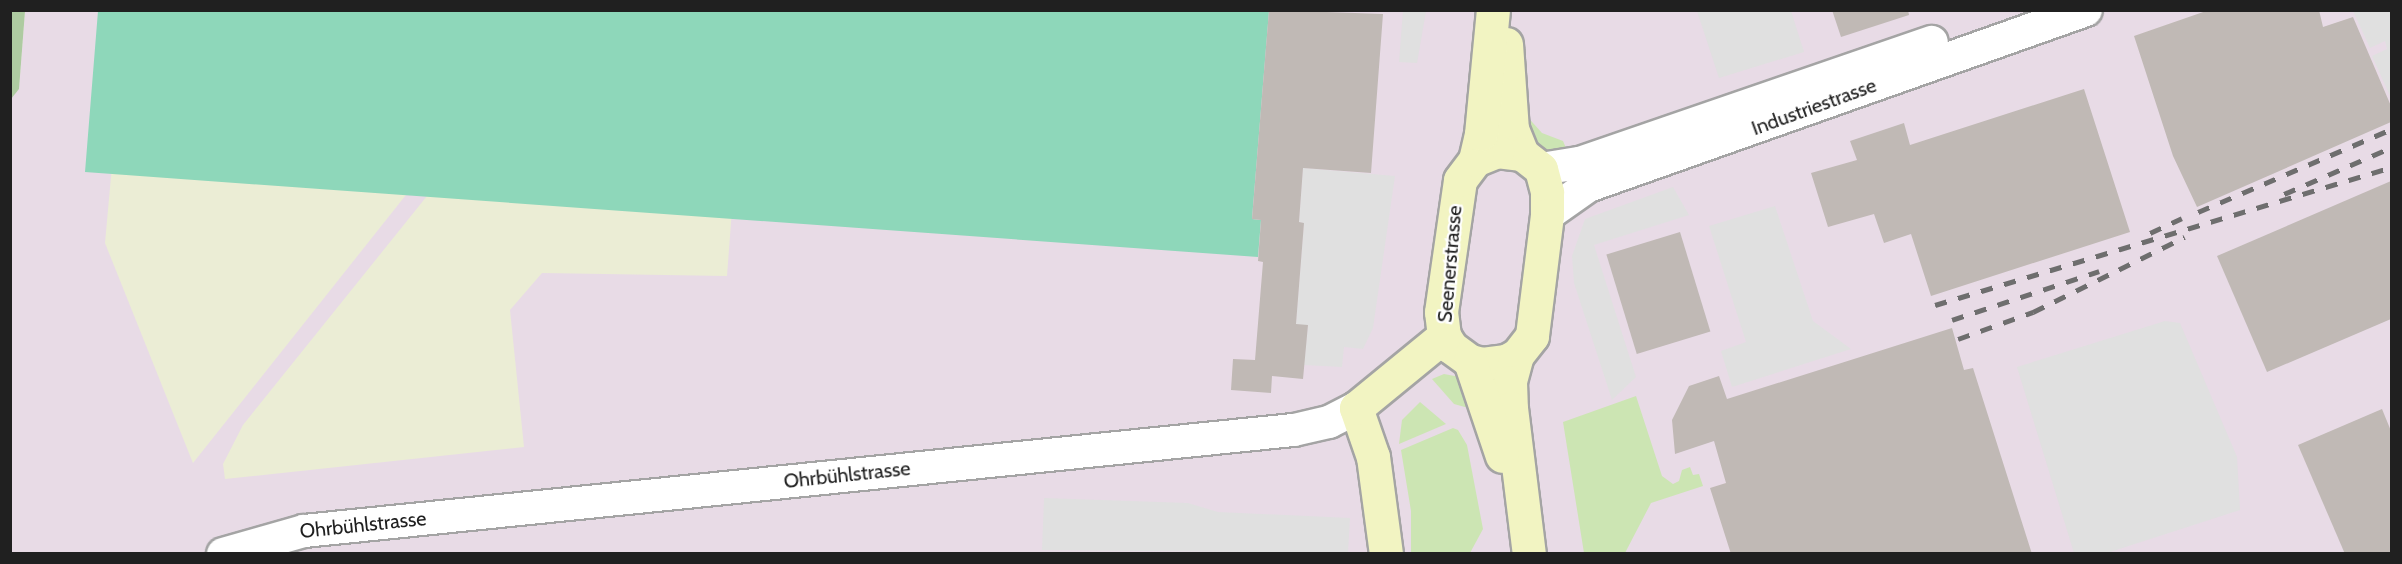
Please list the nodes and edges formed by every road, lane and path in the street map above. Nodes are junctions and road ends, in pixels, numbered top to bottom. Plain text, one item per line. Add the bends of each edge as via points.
1 (1493, 10) edge
2 (1504, 10) edge
3 (2026, 10) edge
4 (2086, 10) edge
5 (1475, 160) junction
6 (1532, 161) junction
7 (1548, 215) junction
8 (1444, 336) junction
9 (1517, 355) junction
10 (1470, 361) junction
11 (1356, 408) junction
12 (1527, 543) edge
13 (224, 554) edge
14 (1386, 554) edge

1 - 5 main road, Seenerstrasse
2 - 6 main road via 1512,129
3 - 6 street, Industriestrasse via 1580,163
4 - 7 street, Industriestrasse via 1588,186
5 - 6 main road via 1497,151
5 - 8 main road, Seenerstrasse via 1466,169 1457,192 1441,312
6 - 7 main road via 1548,192
7 - 9 main road via 1535,324 1532,336
8 - 10 main road, Seenerstrasse via 1450,347
8 - 11 main road, Ohrbühlstrasse
9 - 10 main road via 1494,364
9 - 12 main road via 1510,382
10 - 12 main road
11 - 13 street, Ohrbühlstrasse via 1329,422 1294,430 304,531
11 - 14 main road via 1373,457

